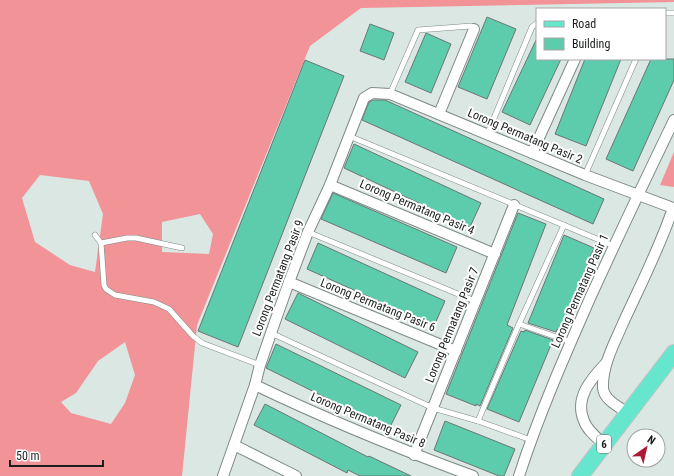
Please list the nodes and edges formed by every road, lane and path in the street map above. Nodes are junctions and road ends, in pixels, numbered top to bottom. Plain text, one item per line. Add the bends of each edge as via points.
1 (536, 24) edge
2 (474, 29) joint
3 (575, 60) edge
4 (636, 60) edge
5 (390, 94) junction
6 (368, 95) joint
7 (439, 114) junction
8 (674, 120) edge
9 (487, 135) junction
10 (349, 136) junction
11 (532, 153) junction
12 (585, 176) junction
13 (330, 185) junction
14 (637, 196) junction
15 (514, 205) junction
16 (673, 208) edge
17 (564, 225) junction
18 (308, 232) junction
19 (94, 235) dead end
20 (101, 243) junction
21 (614, 246) junction
22 (182, 248) dead end
23 (495, 254) junction
24 (289, 282) junction
25 (476, 301) junction
26 (520, 324) junction
27 (271, 333) junction
28 (571, 342) junction
29 (456, 351) junction
30 (674, 353) edge
31 (606, 363) junction
32 (260, 365) junction
33 (255, 385) junction
34 (433, 408) junction
35 (628, 413) junction
36 (478, 422) junction
37 (531, 440) junction
38 (604, 444) junction
39 (234, 445) junction
40 (414, 455) junction
41 (223, 476) edge
42 (296, 476) edge
43 (472, 476) edge
44 (519, 476) edge
45 (580, 476) edge

1 - 9 lane via 532,27
2 - 5 lane via 471,26 418,30
2 - 7 street
3 - 11 street
4 - 12 lane
5 - 6 street, Lorong Permatang Pasir 2
5 - 7 street, Lorong Permatang Pasir 2
6 - 10 street, Lorong Permatang Pasir 9 via 364,98
7 - 9 street, Lorong Permatang Pasir 2
8 - 14 street, Lorong Permatang Pasir 1
9 - 11 street, Lorong Permatang Pasir 2
10 - 13 street, Lorong Permatang Pasir 9
10 - 15 lane
11 - 12 street, Lorong Permatang Pasir 2
12 - 14 street, Lorong Permatang Pasir 2
13 - 18 street, Lorong Permatang Pasir 9
13 - 23 street, Lorong Permatang Pasir 4
14 - 16 street, Lorong Permatang Pasir 2
14 - 21 street, Lorong Permatang Pasir 1
15 - 17 lane
15 - 23 street, Lorong Permatang Pasir 7
16 - 31 street
17 - 21 lane
17 - 26 lane
18 - 24 street, Lorong Permatang Pasir 9
18 - 25 lane
19 - 20 lane
20 - 22 lane via 136,238
20 - 32 lane via 106,289 115,295 154,302 169,309 202,343
21 - 28 street, Lorong Permatang Pasir 1
23 - 25 street, Lorong Permatang Pasir 7
24 - 27 street, Lorong Permatang Pasir 9
24 - 29 street, Lorong Permatang Pasir 6
25 - 29 street, Lorong Permatang Pasir 7
26 - 28 lane
26 - 36 lane
27 - 32 street, Lorong Permatang Pasir 9
27 - 34 lane
28 - 37 street, Lorong Permatang Pasir 1
29 - 34 street, Lorong Permatang Pasir 7
30 - 35 main road, 6
31 - 35 street via 603,388 605,396
31 - 38 street via 587,385 581,398 584,422
32 - 33 street, Lorong Permatang Pasir 9
33 - 39 street, Lorong Permatang Pasir 9
33 - 40 street, Lorong Permatang Pasir 8
34 - 36 lane
34 - 40 street, Lorong Permatang Pasir 7
35 - 38 main road, 6
36 - 37 lane
37 - 44 street, Lorong Permatang Pasir 1
38 - 45 main road, 6
39 - 41 street, Lorong Permatang Pasir 9
39 - 42 street
40 - 43 street, Lorong Permatang Pasir 8

